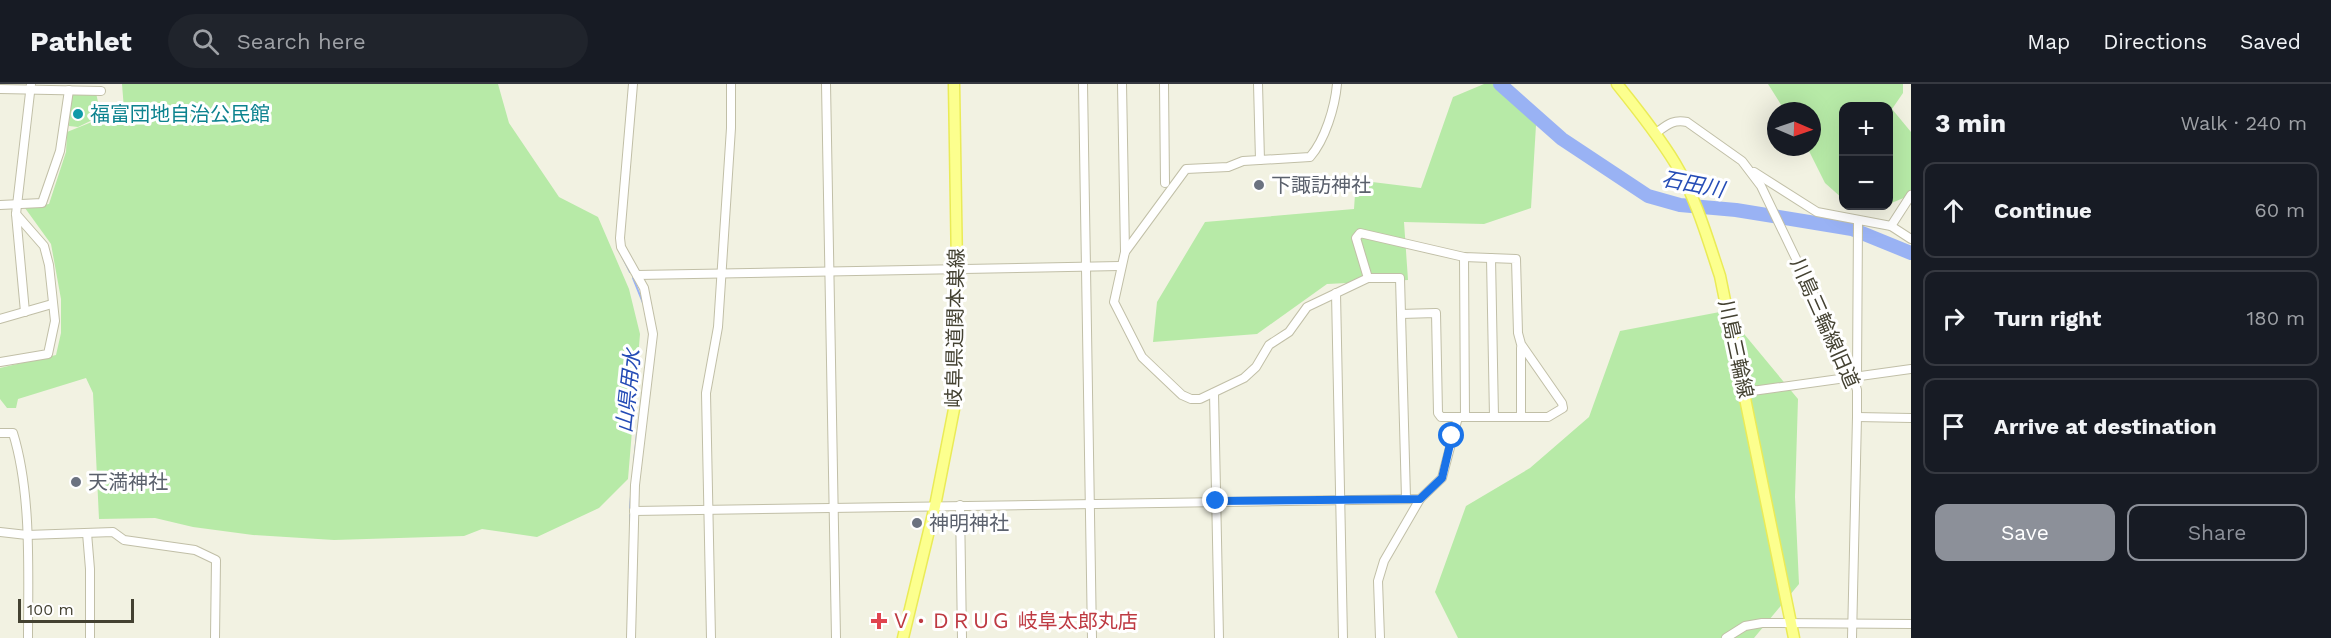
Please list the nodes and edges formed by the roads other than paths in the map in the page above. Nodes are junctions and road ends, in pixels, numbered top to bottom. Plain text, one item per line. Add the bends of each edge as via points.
1 (633, 84) edge
2 (731, 84) edge
3 (826, 84) edge
4 (954, 84) edge
5 (1083, 84) edge
6 (1122, 84) edge
7 (1164, 84) edge
8 (1258, 84) edge
9 (1337, 84) edge
10 (1617, 84) edge
11 (30, 87) edge
12 (0, 89) edge
13 (69, 90) junction
14 (101, 91) dead end
15 (1656, 133) junction
16 (1260, 160) junction
17 (1751, 170) junction
18 (1165, 183) dead end
19 (1911, 195) edge
20 (16, 204) junction
21 (0, 206) edge
22 (16, 214) junction
23 (1858, 223) junction
24 (1891, 226) junction
25 (1911, 239) edge
26 (1125, 252) junction
27 (1464, 257) junction
28 (1491, 258) junction
29 (1086, 266) junction
30 (1120, 266) junction
31 (957, 268) junction
32 (830, 272) junction
33 (722, 273) junction
34 (637, 275) junction
35 (1368, 278) junction
36 (1336, 293) junction
37 (52, 304) junction
38 (25, 312) junction
39 (1401, 314) junction
40 (0, 319) edge
41 (1521, 344) junction
42 (1857, 352) junction
43 (1843, 356) junction
44 (0, 362) edge
45 (1911, 369) edge
46 (1855, 376) junction
47 (1745, 392) junction
48 (1214, 393) junction
49 (1462, 417) junction
50 (1494, 417) junction
51 (1521, 417) junction
52 (1857, 417) junction
53 (1911, 418) edge
54 (0, 433) edge
55 (1406, 498) junction
56 (1341, 499) junction
57 (1420, 499) junction
58 (1216, 501) junction
59 (1090, 504) junction
60 (934, 506) junction
61 (960, 506) junction
62 (834, 508) junction
63 (634, 511) junction
64 (709, 511) junction
65 (0, 532) edge
66 (87, 532) junction
67 (27, 535) junction
68 (1791, 623) junction
69 (1852, 623) junction
70 (1911, 624) edge
71 (28, 638) edge
72 (90, 638) edge
73 (215, 638) edge
74 (631, 638) edge
75 (711, 638) edge
76 (836, 638) edge
77 (903, 638) edge
78 (962, 638) edge
79 (1092, 638) edge
80 (1219, 638) edge
81 (1344, 638) edge
82 (1380, 638) edge
83 (1726, 638) edge
84 (1794, 638) edge
85 (1852, 638) edge

1 - 34 street via 621,247
2 - 33 street
3 - 32 street
4 - 31 main road, 岐阜県道関本巣線
5 - 29 street
6 - 26 street
7 - 18 street
8 - 16 street
9 - 16 street via 1329,118 1310,157
10 - 15 main road, 川島三輪線
11 - 12 street
11 - 13 street
11 - 20 street
13 - 14 street
13 - 20 street via 60,151 42,203
15 - 17 street, 川島三輪線旧道 via 1670,122 1687,122
15 - 47 main road, 川島三輪線 via 1701,219 1720,276
16 - 26 street via 1228,167 1186,169
17 - 23 street via 1817,212
17 - 43 street, 川島三輪線旧道
19 - 24 street
20 - 21 street
20 - 22 street
22 - 37 street via 44,246
22 - 38 street
23 - 24 street
23 - 42 street
24 - 25 street
26 - 30 street
27 - 28 street
27 - 35 street via 1360,233 1356,238
27 - 49 street
28 - 41 street via 1516,259
28 - 50 street
29 - 30 street
29 - 31 street
29 - 59 street
30 - 48 street via 1116,311 1142,357 1182,395 1191,399
31 - 32 street
31 - 60 main road, 岐阜県道関本巣線 via 955,404
32 - 33 street
32 - 62 street
33 - 34 street
33 - 64 street via 718,327 706,393
34 - 63 street via 648,303 653,342
35 - 36 street
35 - 39 street via 1400,278
36 - 48 street via 1307,307 1289,332 1269,345 1256,367 1244,378
36 - 56 street
37 - 38 street
37 - 44 street via 55,321 48,354
38 - 40 street
39 - 49 street via 1436,313 1438,414
39 - 55 street
41 - 51 street
41 - 51 street via 1563,408 1548,417
42 - 43 street
42 - 46 street
43 - 46 street, 川島三輪線旧道
45 - 46 street
46 - 47 street
46 - 52 street, 川島三輪線旧道
47 - 68 main road, 川島三輪線
48 - 58 street
49 - 50 street
49 - 57 street via 1442,478
50 - 51 street
52 - 53 street
52 - 69 street, 川島三輪線旧道
54 - 67 street via 13,434 15,438
55 - 56 street
55 - 57 street
56 - 58 street
56 - 81 street
57 - 82 street via 1384,561 1378,581
58 - 59 street
58 - 80 street
59 - 61 street
59 - 79 street
60 - 61 street
60 - 62 street
60 - 77 main road, 岐阜県道関本巣線
61 - 78 street
62 - 64 street
62 - 76 street
63 - 64 street
63 - 74 street
64 - 75 street
65 - 67 street
66 - 67 street
66 - 72 street
66 - 73 street via 113,532 124,540 195,550 216,560
67 - 71 street
68 - 69 street
68 - 83 street via 1745,626
68 - 84 main road, 川島三輪線
69 - 70 street
69 - 85 street, 川島三輪線旧道

